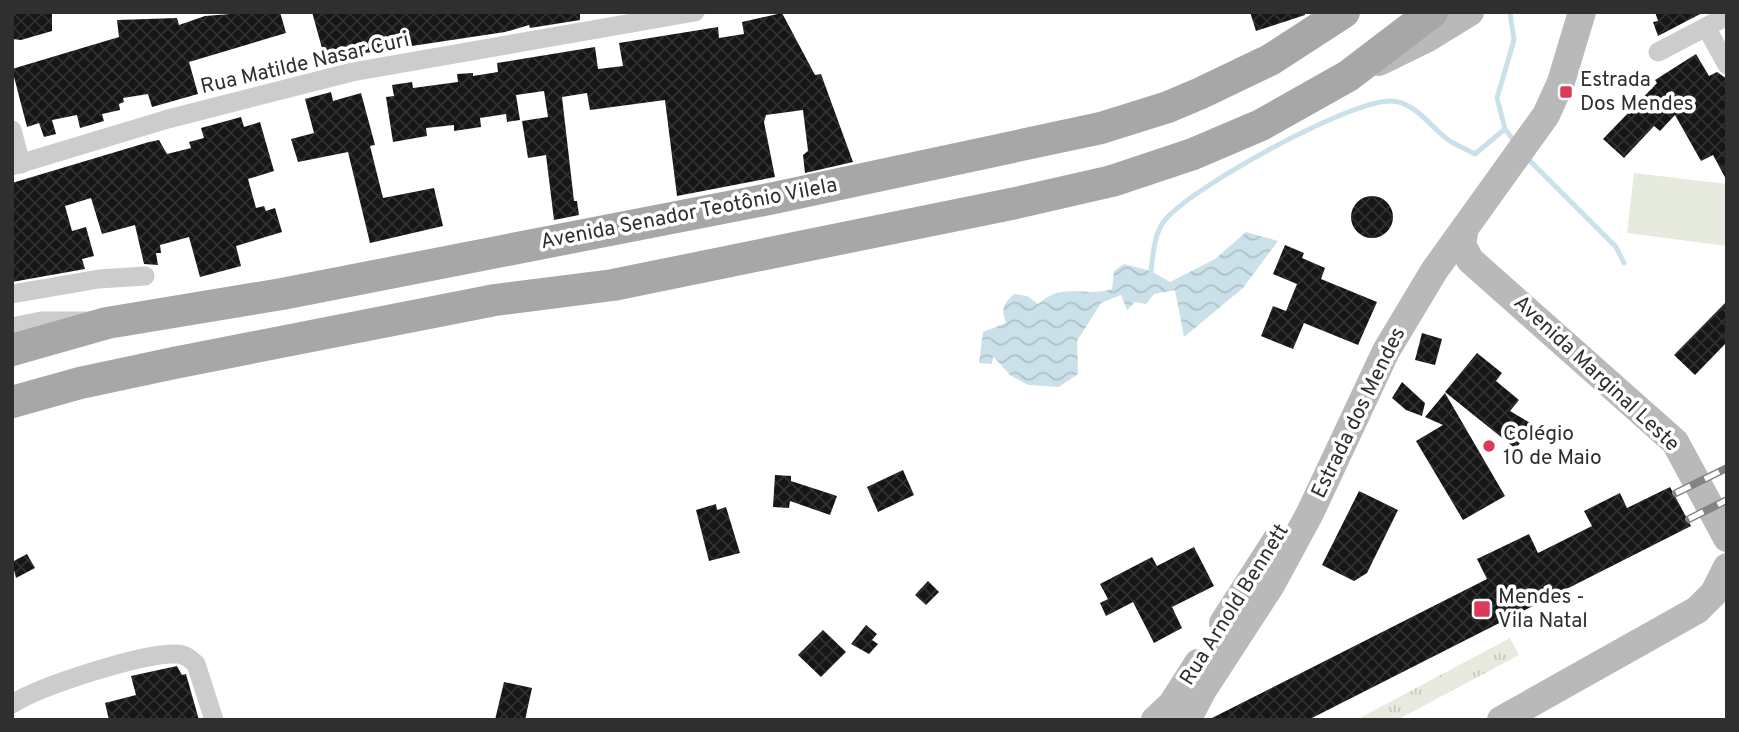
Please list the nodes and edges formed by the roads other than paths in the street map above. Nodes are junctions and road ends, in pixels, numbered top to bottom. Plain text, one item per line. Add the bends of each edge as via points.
1 (695, 12) edge
2 (1344, 12) edge
3 (1432, 12) edge
4 (1469, 12) edge
5 (1727, 16) edge
6 (1576, 20) edge
7 (1706, 27) junction
8 (1658, 52) dead end
9 (1727, 65) edge
10 (1348, 76) junction
11 (12, 130) edge
12 (17, 165) edge
13 (1465, 228) junction
14 (1470, 260) junction
15 (1437, 267) junction
16 (145, 276) dead end
17 (12, 294) edge
18 (107, 323) junction
19 (12, 327) edge
20 (12, 350) edge
21 (12, 402) edge
22 (1355, 415) junction
23 (1727, 538) edge
24 (1727, 567) edge
25 (12, 704) edge
26 (214, 720) edge
27 (1155, 720) edge
28 (1187, 720) edge
29 (1501, 720) edge

1 - 12 street, Rua Matilde Nasar Curi via 352,72 169,119
2 - 18 main road, Avenida Senador Teotônio Vilela via 1270,60 1224,82 1168,107 1101,128 774,198 282,294
3 - 10 main road
4 - 10 street via 1426,39
5 - 7 street
6 - 13 street, Estrada dos Mendes via 1555,99
7 - 8 street
7 - 9 street
10 - 21 main road via 1261,125 1112,181 613,285 495,300 174,363
11 - 12 street
13 - 14 street via 1462,244
13 - 15 street, Estrada dos Mendes
14 - 15 street via 1450,258
14 - 23 street, Avenida Marginal Leste via 1675,442
15 - 22 street, Estrada dos Mendes via 1386,351
16 - 17 street
18 - 19 street via 66,319
18 - 20 main road, Avenida Senador Teotônio Vilela
22 - 27 street, Rua Arnold Bennett via 1172,704
22 - 28 street, Estrada dos Mendes via 1278,573
24 - 29 street via 1714,593 1697,610
25 - 26 street via 49,685 153,656 178,654 196,664

